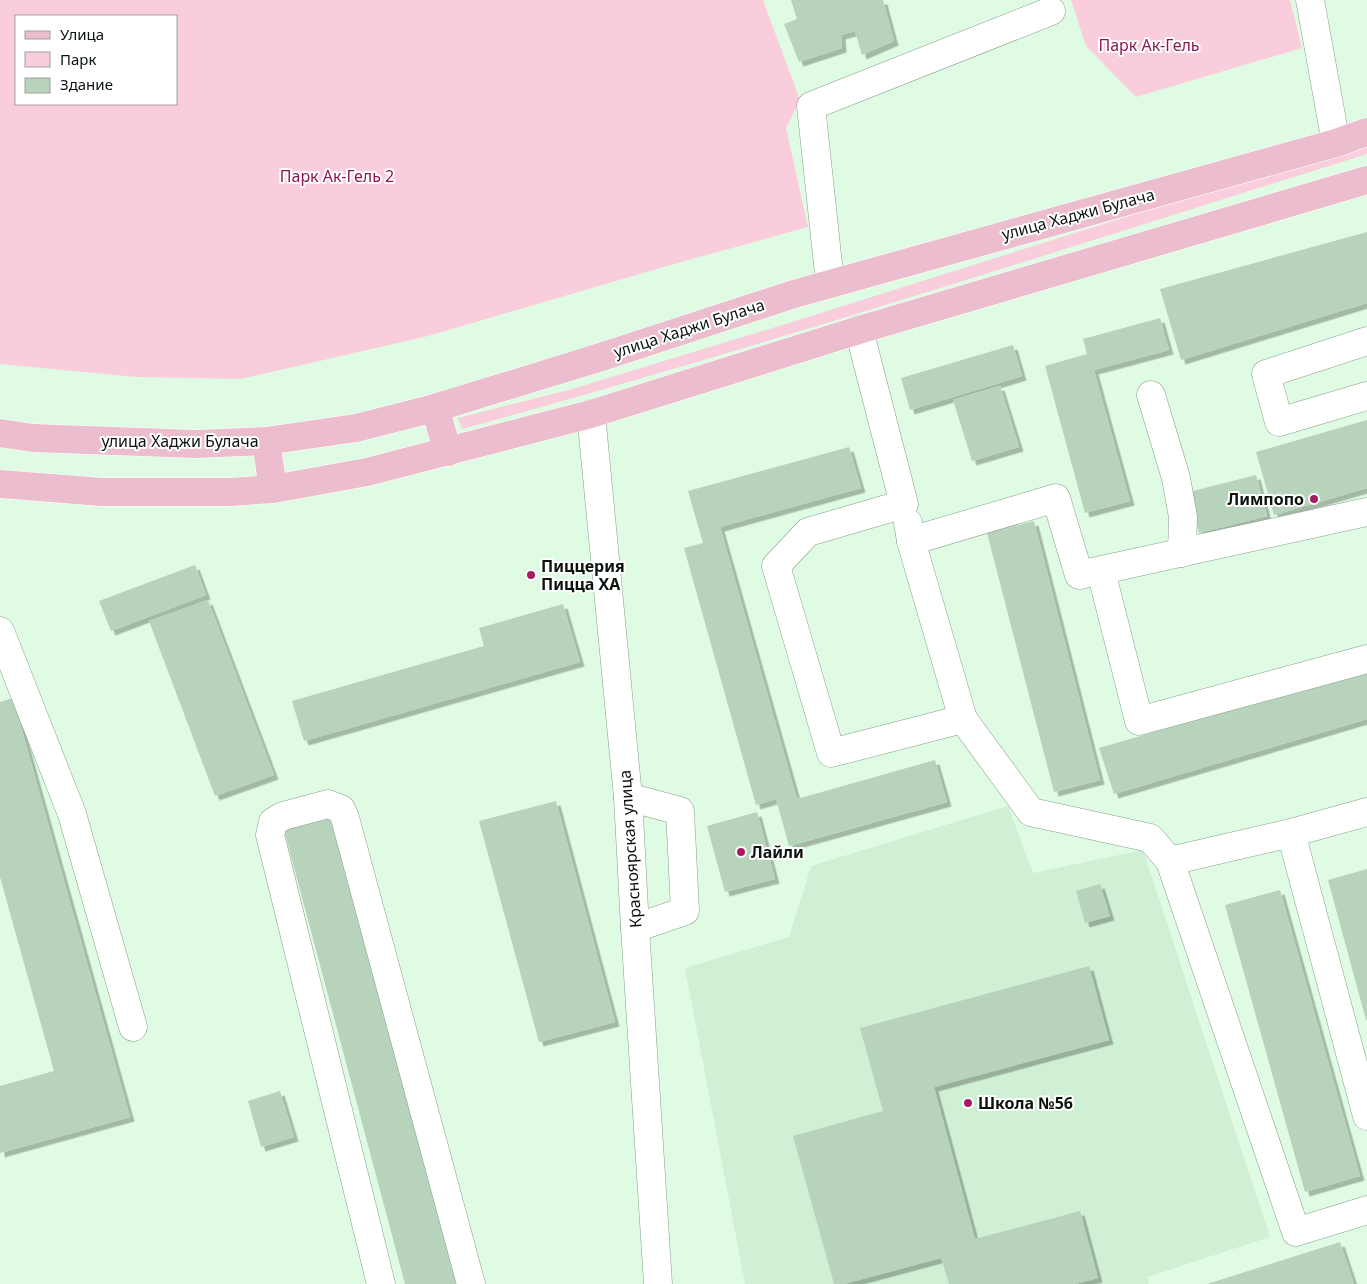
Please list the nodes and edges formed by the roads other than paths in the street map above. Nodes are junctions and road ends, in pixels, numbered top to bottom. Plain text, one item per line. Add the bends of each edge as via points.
1 (1310, 0) edge
2 (1051, 11) dead end
3 (1367, 132) edge
4 (1336, 143) junction
5 (1367, 180) edge
6 (830, 283) junction
7 (859, 330) junction
8 (1367, 342) edge
9 (1151, 395) dead end
10 (1367, 396) edge
11 (434, 408) junction
12 (591, 414) junction
13 (0, 434) edge
14 (266, 441) junction
15 (448, 452) junction
16 (0, 484) edge
17 (273, 489) junction
18 (904, 504) junction
19 (1367, 512) edge
20 (912, 540) junction
21 (1182, 553) junction
22 (1101, 571) junction
23 (0, 631) edge
24 (1367, 659) edge
25 (964, 719) junction
26 (628, 797) junction
27 (1367, 812) edge
28 (1291, 833) junction
29 (1170, 861) junction
30 (635, 928) junction
31 (133, 1027) dead end
32 (1367, 1116) edge
33 (1367, 1210) edge
34 (381, 1284) edge
35 (471, 1284) edge
36 (658, 1284) edge

1 - 4 street
2 - 6 street via 811,106
3 - 4 main road, улица Хаджи Булача
4 - 6 main road, улица Хаджи Булача
5 - 7 main road
6 - 11 main road, улица Хаджи Булача
7 - 12 main road
7 - 18 street
8 - 10 street via 1266,374 1279,422
9 - 21 street via 1176,478 1182,517
11 - 14 main road, улица Хаджи Булача via 356,428
11 - 15 main road
12 - 15 main road
12 - 26 street, Красноярская улица
13 - 14 main road, улица Хаджи Булача via 195,444
14 - 17 main road
15 - 17 main road via 367,472
16 - 17 main road via 102,492
18 - 20 street
18 - 25 street via 808,532 776,566 831,753
19 - 21 street
20 - 22 street via 1056,498 1080,575
20 - 25 street
21 - 22 street
22 - 24 street via 1139,721
23 - 31 street via 72,814
25 - 29 street via 1031,812 1150,838
26 - 30 street, Красноярская улица
26 - 30 street via 680,811 685,910
27 - 28 street
28 - 29 street
28 - 32 street
29 - 33 street via 1296,1232
30 - 36 street, Красноярская улица
34 - 35 street via 270,835 273,822 282,816 328,804 341,809 345,818

